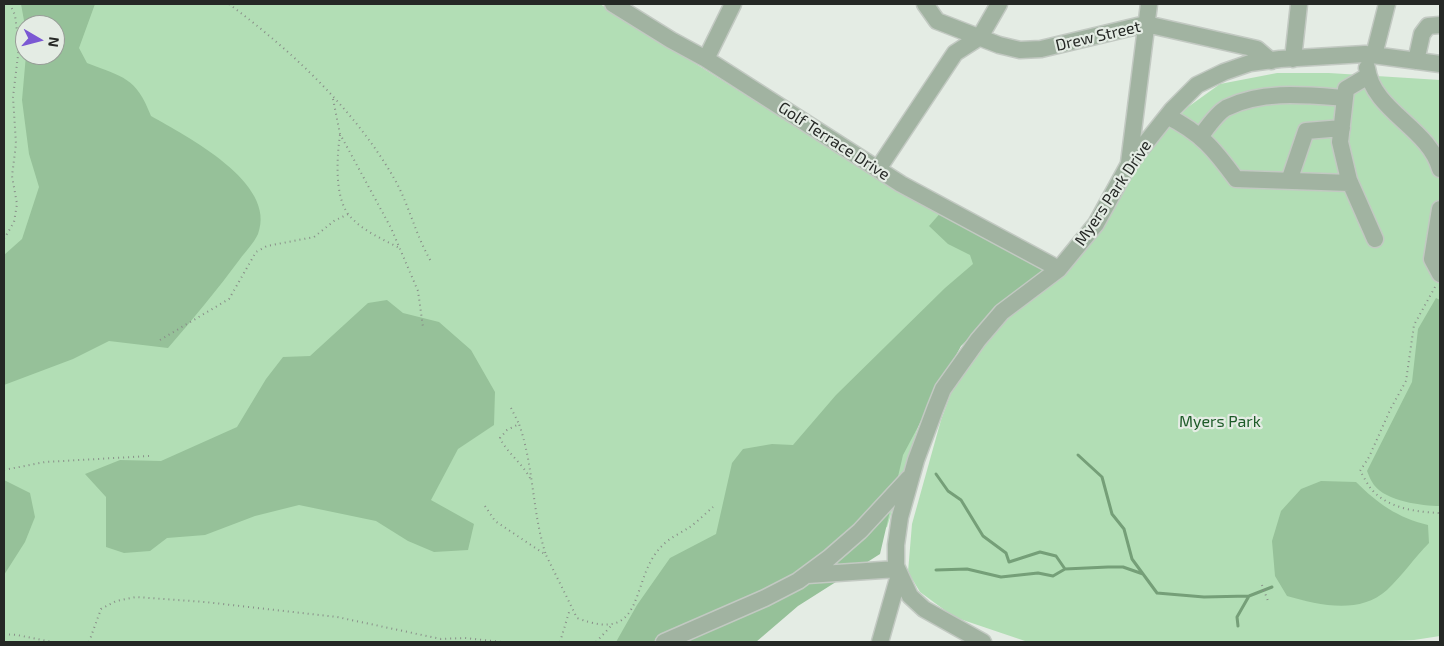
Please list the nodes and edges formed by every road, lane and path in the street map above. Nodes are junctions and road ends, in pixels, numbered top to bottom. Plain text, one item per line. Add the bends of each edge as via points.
1 (10, 4) edge
2 (229, 4) edge
3 (613, 4) edge
4 (733, 4) edge
5 (925, 4) edge
6 (999, 4) edge
7 (1149, 4) edge
8 (1299, 4) edge
9 (1387, 4) edge
10 (1146, 24) junction
11 (1440, 25) edge
12 (980, 37) junction
13 (1369, 54) junction
14 (706, 59) junction
15 (1293, 59) junction
16 (1416, 60) junction
17 (1271, 61) junction
18 (1440, 64) edge
19 (1368, 76) junction
20 (333, 98) junction
21 (1345, 98) junction
22 (1167, 116) junction
23 (1342, 128) junction
24 (340, 134) junction
25 (1200, 137) junction
26 (1436, 151) edge
27 (1129, 164) junction
28 (1440, 168) edge
29 (878, 169) junction
30 (1289, 181) junction
31 (1350, 183) junction
32 (1440, 208) edge
33 (348, 214) junction
34 (4, 239) edge
35 (1375, 239) dead end
36 (401, 249) junction
37 (432, 263) dead end
38 (1059, 269) junction
39 (1438, 280) edge
40 (423, 327) dead end
41 (160, 340) dead end
42 (512, 408) dead end
43 (519, 424) junction
44 (149, 456) dead end
45 (4, 470) edge
46 (912, 475) junction
47 (530, 478) junction
48 (485, 506) dead end
49 (713, 507) dead end
50 (1440, 513) edge
51 (546, 555) junction
52 (898, 572) junction
53 (806, 575) junction
54 (1262, 585) dead end
55 (1268, 601) dead end
56 (570, 609) junction
57 (612, 626) junction
58 (4, 634) edge
59 (52, 642) edge
60 (89, 642) edge
61 (502, 642) edge
62 (560, 642) edge
63 (596, 642) edge
64 (664, 642) edge
65 (880, 642) edge
66 (983, 642) edge

1 - 34 path via 15,15 19,47 13,96 16,144 12,176 17,204 14,222
2 - 20 path via 313,76
3 - 14 street, Golf Terrace Drive
4 - 14 street
5 - 12 street, Drew Street via 938,21
6 - 12 street
7 - 10 street
8 - 15 street
9 - 13 street
10 - 12 street, Drew Street via 1041,49 1020,50
10 - 17 street, Drew Street via 1257,49
10 - 27 street
11 - 16 street via 1428,26 1422,34
12 - 29 street via 956,53
13 - 15 street, Myers Park Drive
13 - 16 street, Myers Park Drive
13 - 19 street
14 - 29 street, Golf Terrace Drive
15 - 17 street, Myers Park Drive
16 - 18 street, Myers Park Drive
17 - 22 street, Myers Park Drive via 1250,63 1197,84
19 - 21 street via 1346,89
19 - 26 street via 1386,103
20 - 24 path
20 - 37 path via 356,123 396,182 420,244
21 - 23 street
21 - 25 street via 1293,94 1252,100 1225,109
22 - 25 street
22 - 27 street, Myers Park Drive
23 - 30 street via 1306,131
23 - 31 street via 1340,142
24 - 33 path via 336,160 342,200
24 - 36 path
25 - 30 street via 1219,155 1236,179
26 - 28 street
27 - 38 street, Myers Park Drive via 1096,224
29 - 38 street, Golf Terrace Drive
30 - 31 street
31 - 35 street
32 - 39 street via 1432,259
33 - 36 path via 366,231
33 - 41 path via 314,237 267,246 256,252 229,299
36 - 40 path via 418,291
38 - 46 street, Myers Park Drive via 1002,312 943,389
39 - 50 path via 1414,325 1406,381 1360,471 1373,492 1397,506
42 - 43 path
43 - 47 path via 528,452
43 - 47 path via 500,438
44 - 45 path via 45,462
46 - 52 street, Myers Park Drive via 897,536
46 - 53 street via 860,531
47 - 51 path via 538,532
48 - 51 path via 495,521
49 - 57 path via 662,546 653,557 634,609 624,621
51 - 56 path
52 - 53 street
52 - 65 street
52 - 66 street, Myers Park Drive via 910,596 924,609
53 - 64 street via 766,598
54 - 55 path
56 - 57 path via 577,618 589,623
56 - 62 path
57 - 63 path
58 - 59 path
60 - 61 path via 101,609 116,601 136,598 328,616 441,639

